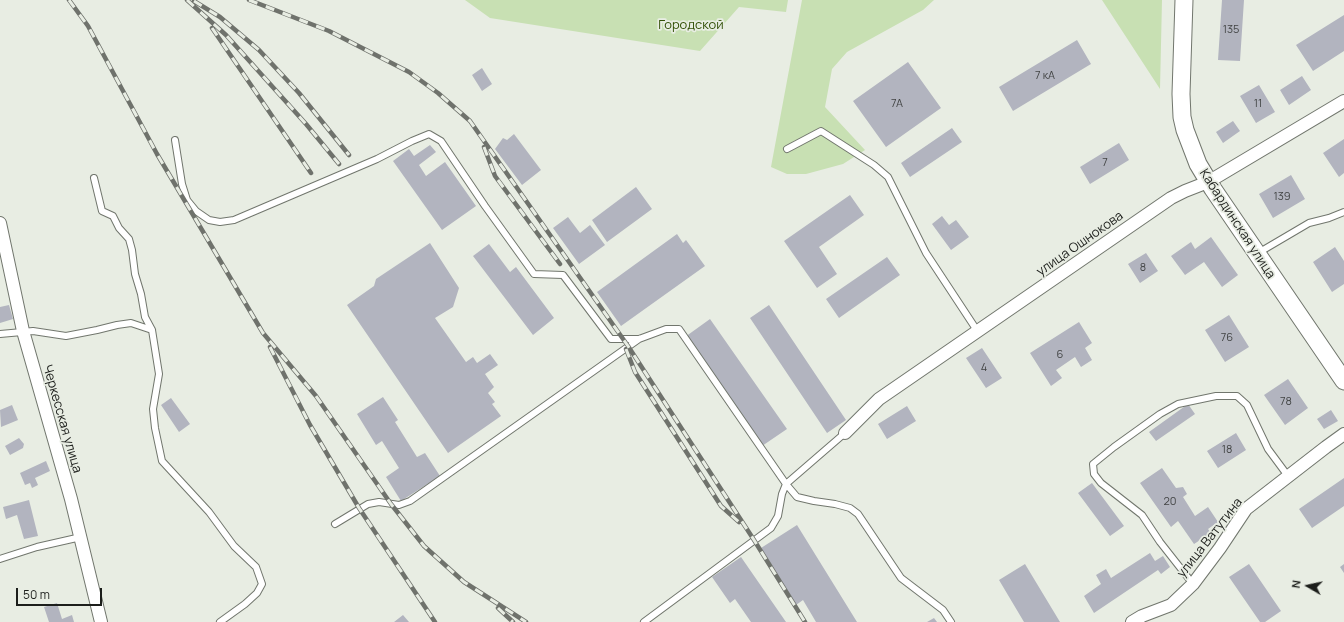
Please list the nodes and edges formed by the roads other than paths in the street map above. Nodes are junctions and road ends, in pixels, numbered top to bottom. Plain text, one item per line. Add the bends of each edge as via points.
1 (1184, 0) edge
2 (1344, 100) edge
3 (175, 140) dead end
4 (787, 149) dead end
5 (94, 178) dead end
6 (1208, 182) junction
7 (1344, 212) edge
8 (0, 223) edge
9 (1256, 254) junction
10 (152, 330) junction
11 (23, 331) junction
12 (978, 332) junction
13 (0, 334) edge
14 (639, 339) junction
15 (1344, 381) edge
16 (846, 433) joint
17 (1344, 434) edge
18 (1288, 476) junction
19 (786, 484) junction
20 (335, 524) dead end
21 (81, 537) junction
22 (0, 559) edge
23 (1193, 584) junction
24 (101, 622) edge
25 (220, 622) edge
26 (644, 622) edge
27 (951, 622) edge
28 (1132, 622) edge

1 - 6 main road, Кабардинская улица via 1182,116 1191,148
2 - 6 street, улица Ошнокова
3 - 14 lane via 187,200 208,220 220,222 234,220 430,134 441,141 534,274 562,275 611,339
4 - 12 lane via 821,131 888,177 926,252
5 - 10 lane via 102,210 113,216 129,239 145,317
6 - 9 main road, Кабардинская улица
6 - 12 street, улица Ошнокова via 1171,198
7 - 9 lane via 1309,223
8 - 11 street, Черкесская улица
9 - 15 main road, Кабардинская улица
10 - 11 lane via 131,323 66,336
10 - 25 lane via 159,374 153,409 162,462 209,512 234,546 256,567 262,584 257,593 245,604
11 - 13 lane
11 - 21 street, Черкесская улица
12 - 16 street, улица Ошнокова via 879,399
14 - 19 lane via 666,329 679,329
14 - 20 lane via 410,501 399,505 378,502 368,504
16 - 19 lane
17 - 18 street, улица Ватутина
18 - 23 street, улица Ватутина via 1246,509
18 - 23 lane via 1268,449 1247,405 1237,396 1216,396 1178,404 1160,414 1093,464 1094,474 1101,483 1142,515
19 - 26 lane via 778,516 771,528
19 - 27 lane via 797,497 850,508 858,514 901,578 943,610
21 - 22 lane
21 - 24 street, Черкесская улица
23 - 28 street, улица Ватутина via 1172,605

